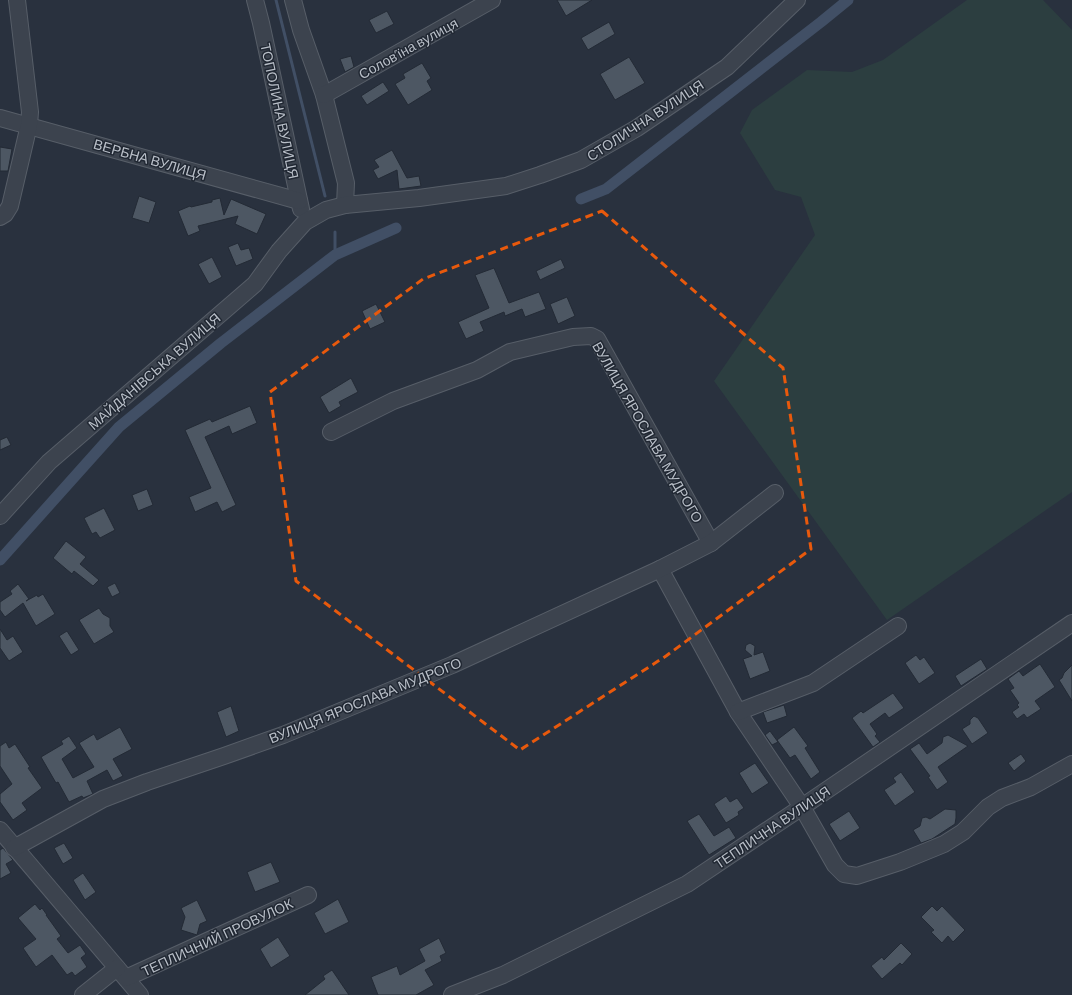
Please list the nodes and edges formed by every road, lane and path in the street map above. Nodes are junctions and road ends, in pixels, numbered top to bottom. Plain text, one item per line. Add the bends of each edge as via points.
1 (17, 0) edge
2 (255, 0) edge
3 (293, 0) edge
4 (492, 0) edge
5 (797, 0) edge
6 (324, 95) junction
7 (0, 118) edge
8 (29, 125) junction
9 (299, 201) junction
10 (345, 205) junction
11 (0, 217) edge
12 (305, 222) junction
13 (331, 432) dead end
14 (775, 493) dead end
15 (0, 516) edge
16 (711, 543) junction
17 (660, 569) junction
18 (1072, 623) edge
19 (898, 626) dead end
20 (738, 712) junction
21 (1072, 764) edge
22 (802, 807) junction
23 (0, 830) edge
24 (14, 848) junction
25 (308, 895) dead end
26 (122, 973) junction
27 (83, 995) edge
28 (140, 995) edge
29 (452, 995) edge

1 - 8 street via 30,112
2 - 9 street, ТОПОЛИНА ВУЛИЦЯ
3 - 6 street
4 - 6 street, Соловʼїна вулиця
5 - 10 street, СТОЛИЧНА ВУЛИЦЯ via 727,67 637,128 581,160 506,186
6 - 10 street via 346,182
7 - 8 street, ВЕРБНА ВУЛИЦЯ
8 - 9 street, ВЕРБНА ВУЛИЦЯ
8 - 11 street via 14,194 10,206
9 - 12 street, ТОПОЛИНА ВУЛИЦЯ
10 - 12 street, СТОЛИЧНА ВУЛИЦЯ via 326,210
12 - 15 street, МАЙДАНІВСЬКА ВУЛИЦЯ via 255,284 49,462
13 - 16 street, ВУЛИЦЯ ЯРОСЛАВА МУДРОГО via 393,401 477,370 510,352 573,337 591,336 597,339
14 - 16 street, ВУЛИЦЯ ЯРОСЛАВА МУДРОГО
16 - 17 street, ВУЛИЦЯ ЯРОСЛАВА МУДРОГО
17 - 20 street
17 - 24 street, ВУЛИЦЯ ЯРОСЛАВА МУДРОГО via 452,665 313,722 103,799
18 - 22 street, ТЕПЛИЧНА ВУЛИЦЯ
19 - 20 street via 813,683
20 - 22 street
21 - 22 street via 1002,798 988,807 963,832 944,844 857,876 844,874 835,865
22 - 29 street, ТЕПЛИЧНА ВУЛИЦЯ via 687,884 503,975
23 - 24 street
24 - 26 street
25 - 26 street, ТЕПЛИЧНИЙ ПРОВУЛОК
26 - 27 street, ТЕПЛИЧНИЙ ПРОВУЛОК
26 - 28 street

